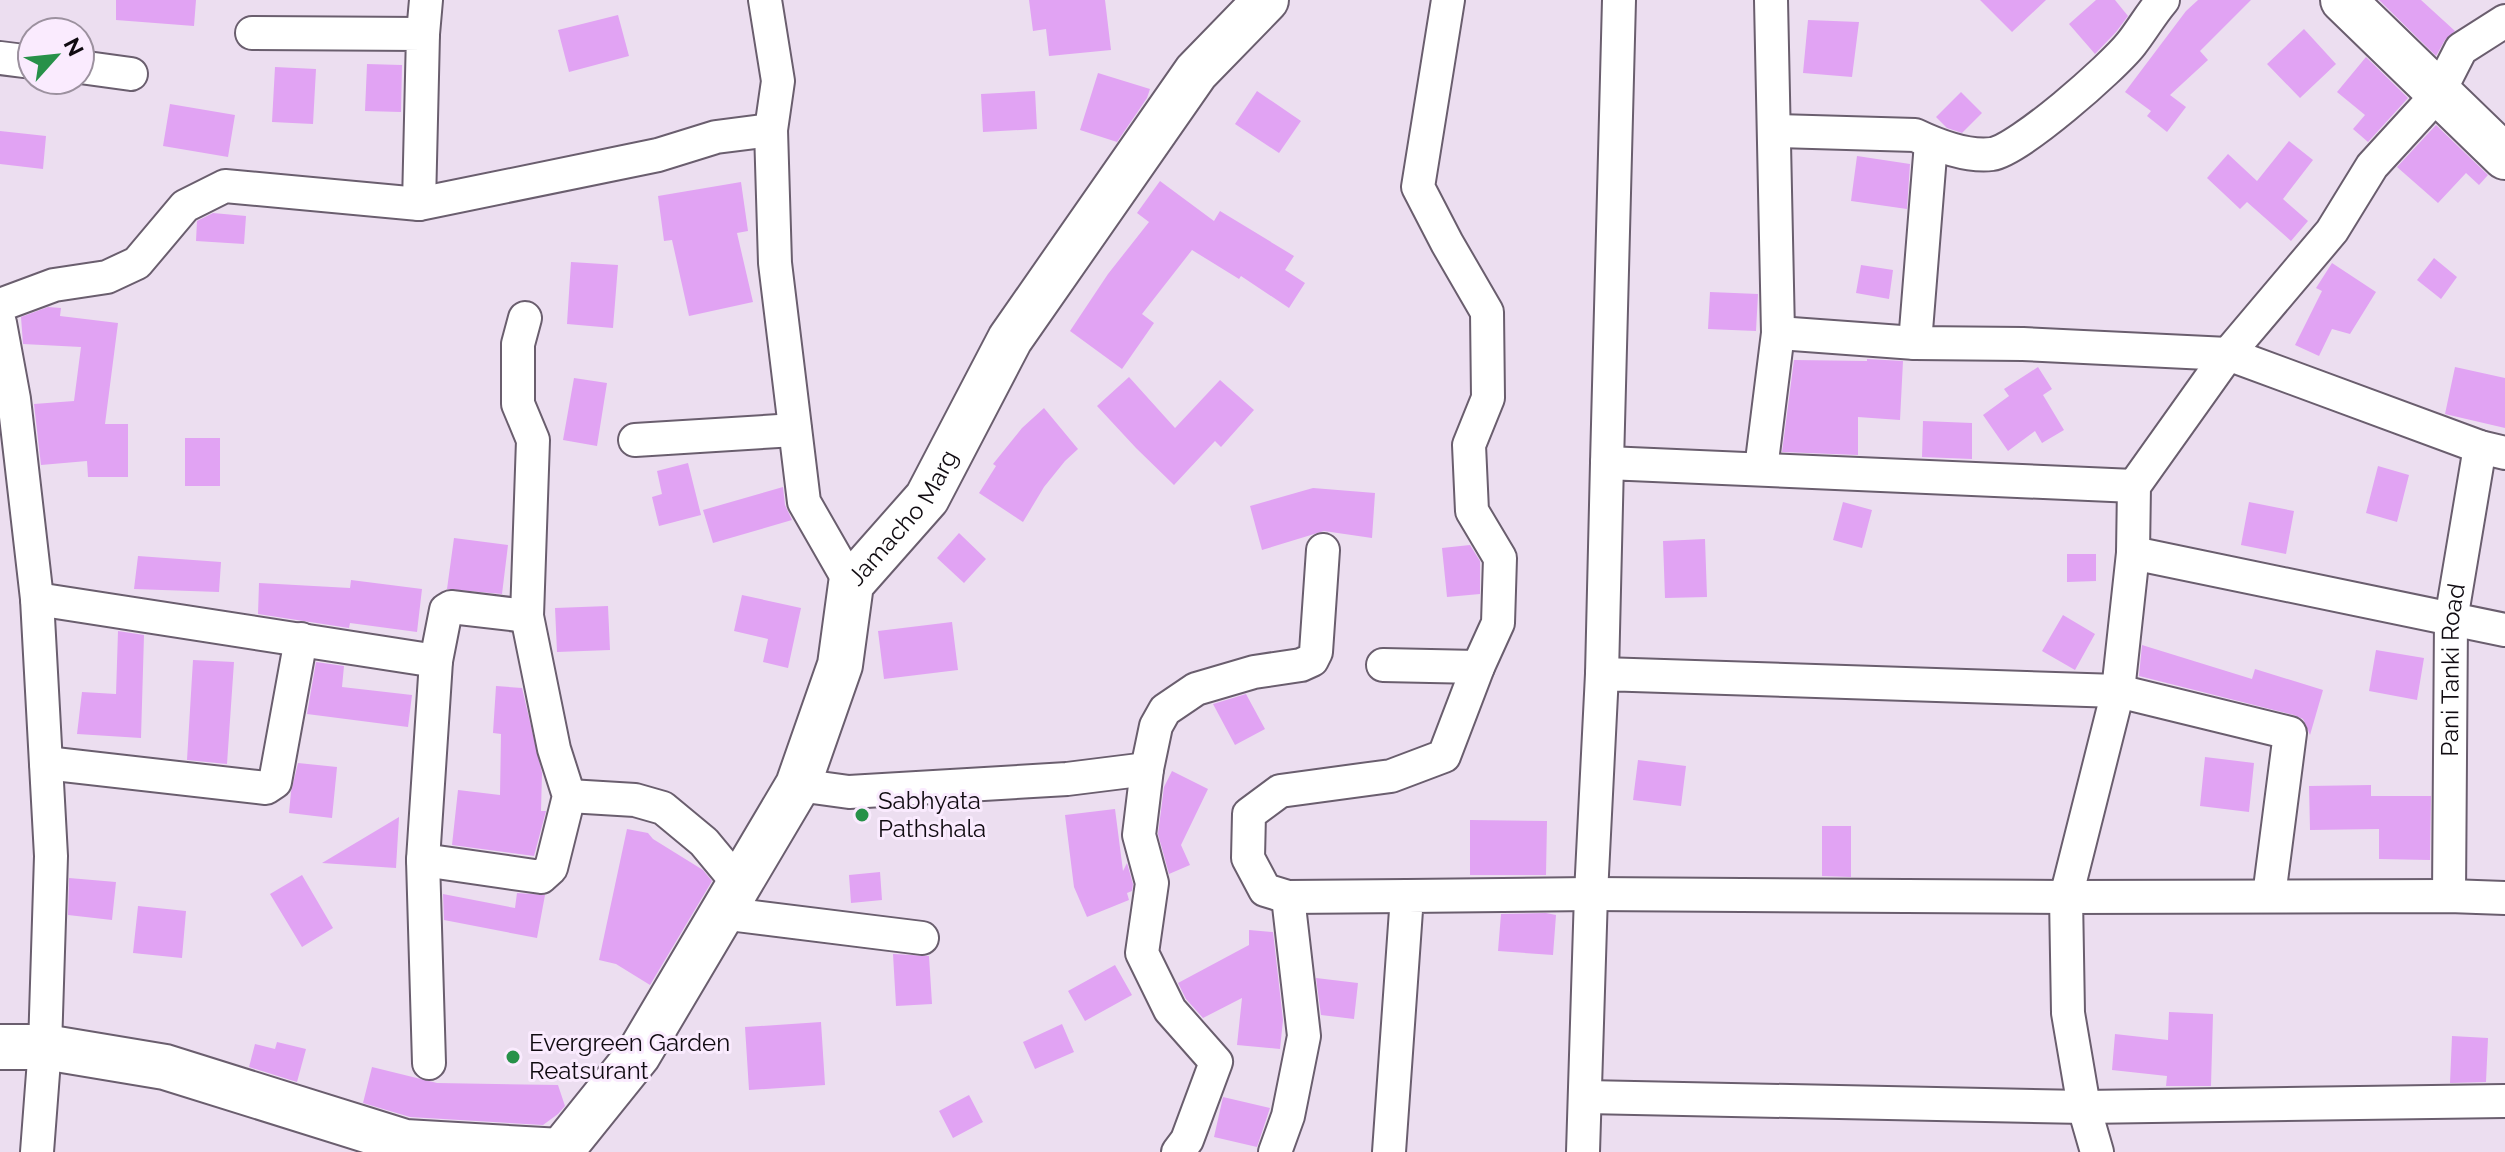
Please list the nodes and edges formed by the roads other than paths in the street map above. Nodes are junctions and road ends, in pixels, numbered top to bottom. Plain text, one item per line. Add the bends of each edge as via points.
1 (426, 0) edge
2 (765, 0) edge
3 (1266, 0) edge
4 (1448, 0) edge
5 (1619, 0) edge
6 (1771, 0) edge
7 (2163, 0) edge
8 (2343, 0) edge
9 (2505, 21) edge
10 (252, 33) dead end
11 (423, 34) junction
12 (96, 69) edge
13 (131, 74) dead end
14 (2438, 94) junction
15 (771, 130) junction
16 (1774, 131) junction
17 (1931, 143) junction
18 (2505, 157) edge
19 (419, 204) junction
20 (0, 305) edge
21 (525, 318) dead end
22 (0, 323) edge
23 (1778, 333) junction
24 (1915, 343) junction
25 (2228, 354) junction
26 (795, 430) junction
27 (635, 440) dead end
28 (2492, 450) edge
29 (1607, 463) junction
30 (1761, 469) junction
31 (2134, 486) junction
32 (1323, 550) dead end
33 (2133, 553) junction
34 (851, 584) junction
35 (37, 599) junction
36 (527, 616) junction
37 (2451, 620) junction
38 (2505, 630) edge
39 (301, 639) junction
40 (436, 661) junction
41 (1383, 665) dead end
42 (1478, 667) junction
43 (1602, 674) junction
44 (2118, 691) junction
45 (46, 763) junction
46 (1147, 769) junction
47 (798, 785) junction
48 (569, 796) junction
49 (423, 860) junction
50 (1591, 894) junction
51 (1407, 896) junction
52 (2269, 896) junction
53 (2449, 896) junction
54 (1288, 897) junction
55 (2066, 897) junction
56 (729, 898) junction
57 (2505, 898) edge
58 (922, 938) dead end
59 (0, 1047) edge
60 (45, 1047) junction
61 (429, 1063) dead end
62 (1586, 1097) junction
63 (2505, 1101) edge
64 (2084, 1107) junction
65 (37, 1152) edge
66 (561, 1152) edge
67 (1178, 1152) edge
68 (1275, 1152) edge
69 (1389, 1152) edge
70 (1583, 1152) edge
71 (2097, 1152) edge

1 - 11 street
2 - 15 street via 778,81
3 - 34 street, Jamacho Marg via 1196,72 1010,339 927,498
4 - 42 street via 1418,187 1487,312 1488,398 1469,445 1472,511 1500,558 1498,623
5 - 29 street
6 - 16 street
7 - 17 street via 2098,80 1995,154 1970,154
8 - 14 street
9 - 14 street via 2461,49
10 - 11 street
11 - 19 street
12 - 13 street
14 - 18 street
14 - 25 street via 2372,166 2332,231
15 - 19 street via 716,137 658,155
15 - 26 street via 775,263
16 - 17 street via 1915,135
16 - 23 street
17 - 24 street
19 - 20 street via 225,186 185,206 137,263 107,277 54,285
21 - 36 street via 518,344 518,404 533,440
22 - 35 street
23 - 24 street
23 - 30 street
24 - 25 street
25 - 28 street
25 - 31 street
26 - 27 street
26 - 34 street via 804,502
28 - 37 street, Pani Tanki Road
29 - 30 street
29 - 43 street
30 - 31 street
31 - 33 street
32 - 46 street via 1312,660 1228,678 1178,699 1156,726
33 - 37 street
33 - 44 street
34 - 47 street, Jamacho Marg via 840,665
35 - 39 street
35 - 45 street
36 - 40 street via 451,607 446,610
36 - 48 street
37 - 38 street
37 - 53 street, Pani Tanki Road
39 - 40 street
39 - 45 street via 275,782 266,788
40 - 49 street
41 - 42 street
42 - 54 street via 1444,756 1391,776 1280,791 1249,814 1248,858 1265,890
43 - 44 street
43 - 50 street
44 - 52 street via 2290,733
44 - 55 street
45 - 60 street via 51,856
46 - 47 street via 849,792
46 - 67 street via 1139,835 1152,883 1142,953 1170,1010 1216,1062
47 - 56 street, Jamacho Marg
48 - 49 street via 551,868 541,877
48 - 56 street via 635,800 663,808 704,842
49 - 61 street
50 - 51 street
50 - 55 street
50 - 62 street
51 - 54 street
51 - 69 street
52 - 53 street
52 - 55 street
53 - 57 street
54 - 68 street via 1304,1036
55 - 64 street via 2068,1013
56 - 58 street
56 - 66 street, Jamacho Marg via 638,1055
59 - 60 street
60 - 65 street
60 - 66 street via 165,1067 405,1142
62 - 64 street
62 - 70 street
63 - 64 street
64 - 71 street

